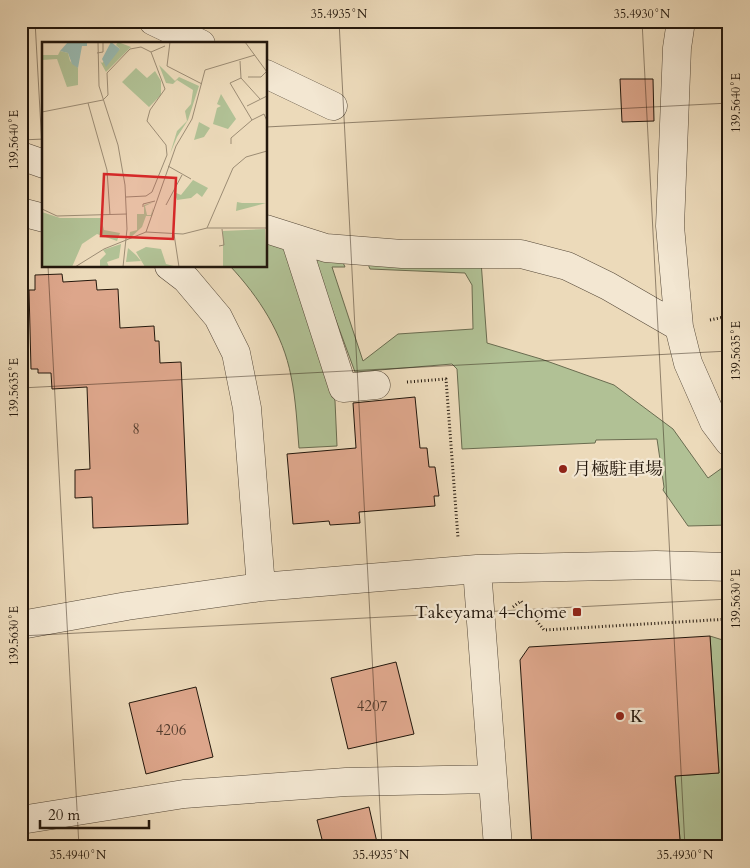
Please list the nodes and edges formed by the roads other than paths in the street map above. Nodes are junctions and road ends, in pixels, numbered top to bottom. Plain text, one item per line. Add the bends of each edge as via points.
1 (152, 21) edge
2 (681, 21) edge
3 (197, 42) edge
4 (268, 75) edge
5 (333, 106) dead end
6 (21, 156) edge
7 (42, 163) edge
8 (21, 212) edge
9 (42, 217) edge
10 (268, 230) edge
11 (295, 239) junction
12 (172, 268) edge
13 (678, 327) junction
14 (376, 385) road end
15 (729, 442) edge
16 (729, 567) edge
17 (477, 569) junction
18 (261, 587) junction
19 (21, 625) edge
20 (492, 778) junction
21 (21, 820) edge
22 (498, 847) edge

1 - 3 street
2 - 13 street via 677,48 670,226
4 - 5 street
6 - 7 street
8 - 9 street
10 - 11 street
11 - 13 street via 326,248 402,254 521,254 567,266
11 - 14 street via 343,388
12 - 18 street via 186,279 218,317 236,353 247,408
13 - 15 street via 688,363 714,422
16 - 17 street via 663,565
17 - 18 street
17 - 20 street
18 - 19 street
20 - 21 street via 346,782 184,794
20 - 22 street

